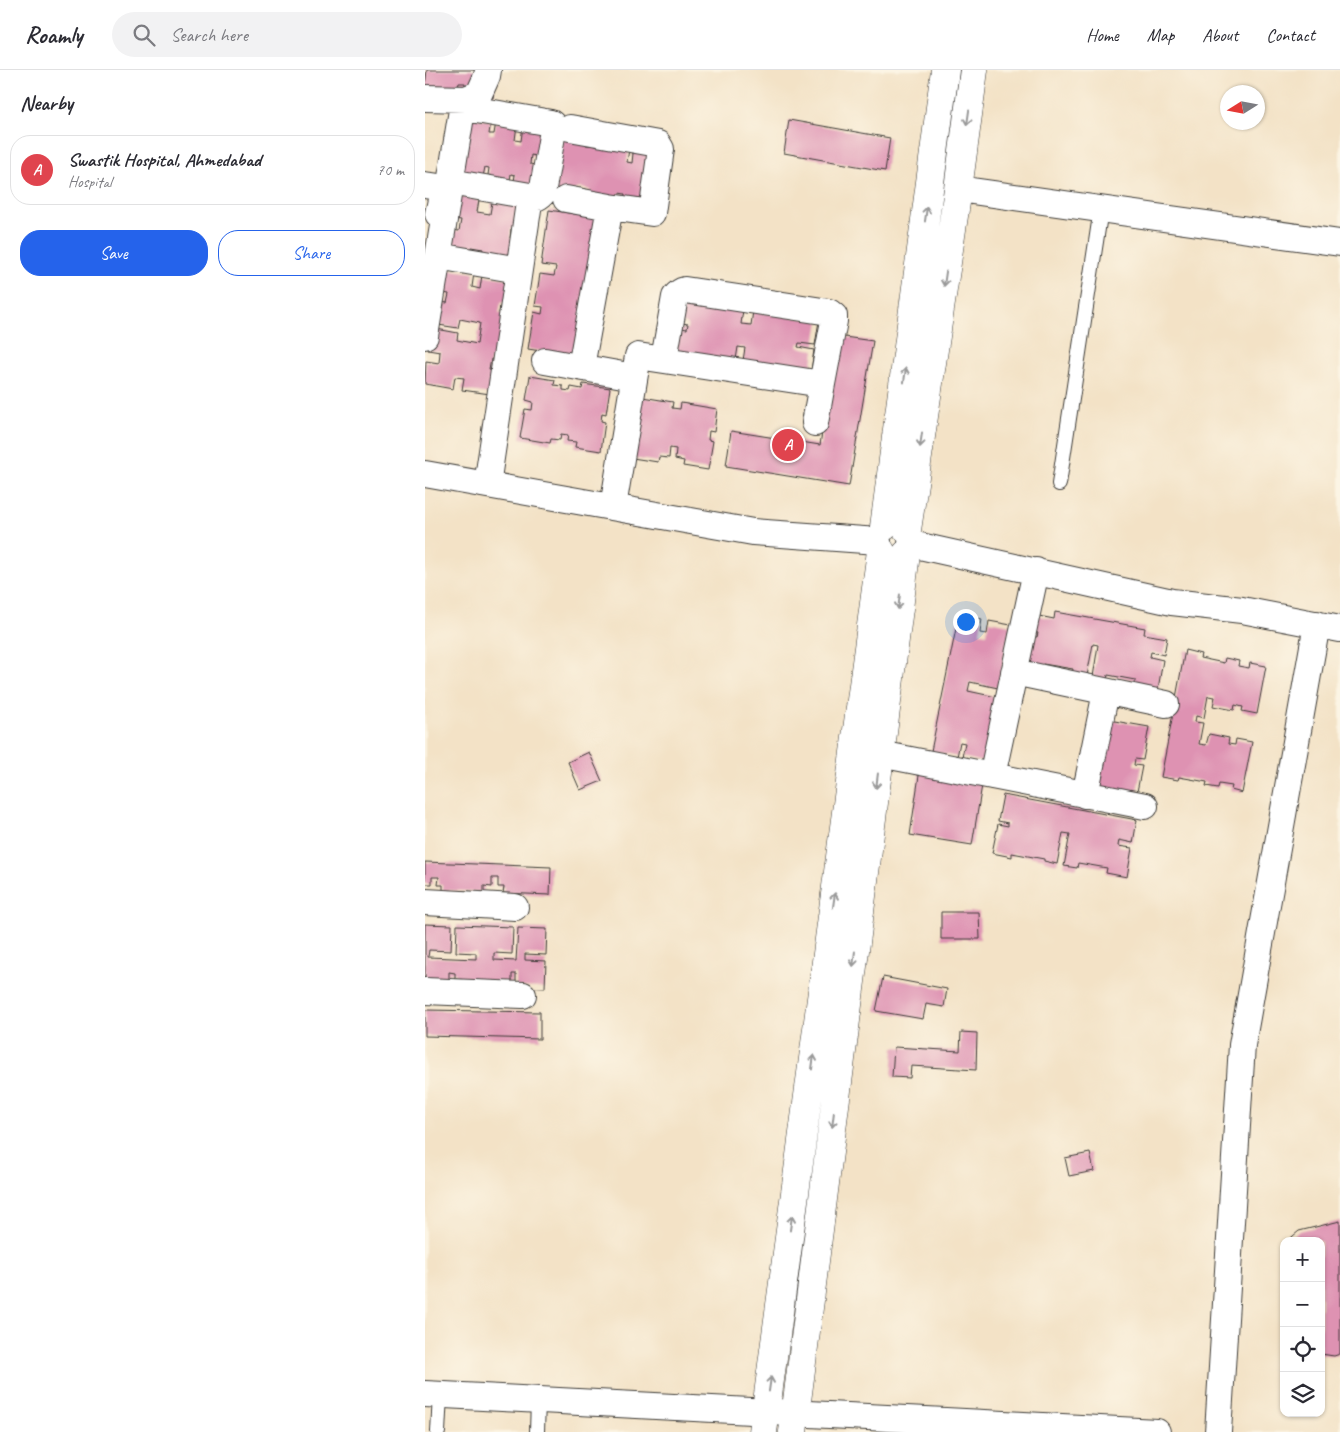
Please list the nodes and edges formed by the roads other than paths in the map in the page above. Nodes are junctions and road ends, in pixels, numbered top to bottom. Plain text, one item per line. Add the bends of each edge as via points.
1 (488, 70) edge
2 (945, 70) edge
3 (974, 70) edge
4 (425, 98) edge
5 (570, 128) dead end
6 (437, 183) edge
7 (958, 189) junction
8 (530, 196) junction
9 (566, 199) dead end
10 (611, 207) junction
11 (1101, 209) junction
12 (1340, 243) edge
13 (438, 256) junction
14 (519, 270) junction
15 (425, 286) edge
16 (425, 336) edge
17 (664, 359) junction
18 (545, 361) dead end
19 (581, 367) junction
20 (634, 376) junction
21 (822, 384) junction
22 (815, 423) dead end
23 (425, 474) edge
24 (1059, 484) dead end
25 (487, 485) junction
26 (613, 507) junction
27 (894, 541) junction
28 (1036, 571) junction
29 (1328, 626) edge
30 (1014, 672) junction
31 (1106, 692) junction
32 (1166, 704) dead end
33 (880, 754) junction
34 (992, 776) junction
35 (1085, 795) junction
36 (1145, 806) dead end
37 (425, 902) edge
38 (515, 907) dead end
39 (425, 991) edge
40 (523, 995) dead end
41 (432, 1394) edge
42 (538, 1400) junction
43 (765, 1422) edge
44 (794, 1422) edge
45 (438, 1432) edge
46 (537, 1432) edge
47 (1157, 1432) edge
48 (1218, 1432) edge

1 - 4 street via 479,94 466,99
27 -> 2 street
3 -> 7 street
5 - 10 street via 661,146 652,212
6 - 8 street
6 - 8 street via 465,108 553,125 542,194
6 - 13 street
6 - 15 street via 441,194
7 - 11 street
7 -> 27 street
8 - 14 street
9 - 10 street
10 - 19 street
11 - 12 street
11 - 24 lane
13 - 14 street
13 - 16 street
14 - 25 street
17 - 20 street via 638,356
17 - 21 street
17 - 21 street via 675,297 681,291 819,310 834,316
18 - 19 street
19 - 20 street
20 - 26 street
21 - 22 street
23 - 25 street
25 - 26 street
26 - 27 street via 753,532
27 - 28 street
27 -> 33 street
43 -> 27 street
28 - 29 street via 1172,602 1242,610
28 - 30 street
29 - 48 street via 1242,1045
30 - 31 street
30 - 34 street
31 - 32 street
31 - 35 street
33 - 34 street
33 -> 44 street
34 - 35 street
35 - 36 street
37 - 38 street
39 - 40 street
41 - 42 street
41 - 45 lane
42 - 43 street
42 - 46 lane
43 - 44 street
44 - 47 street

